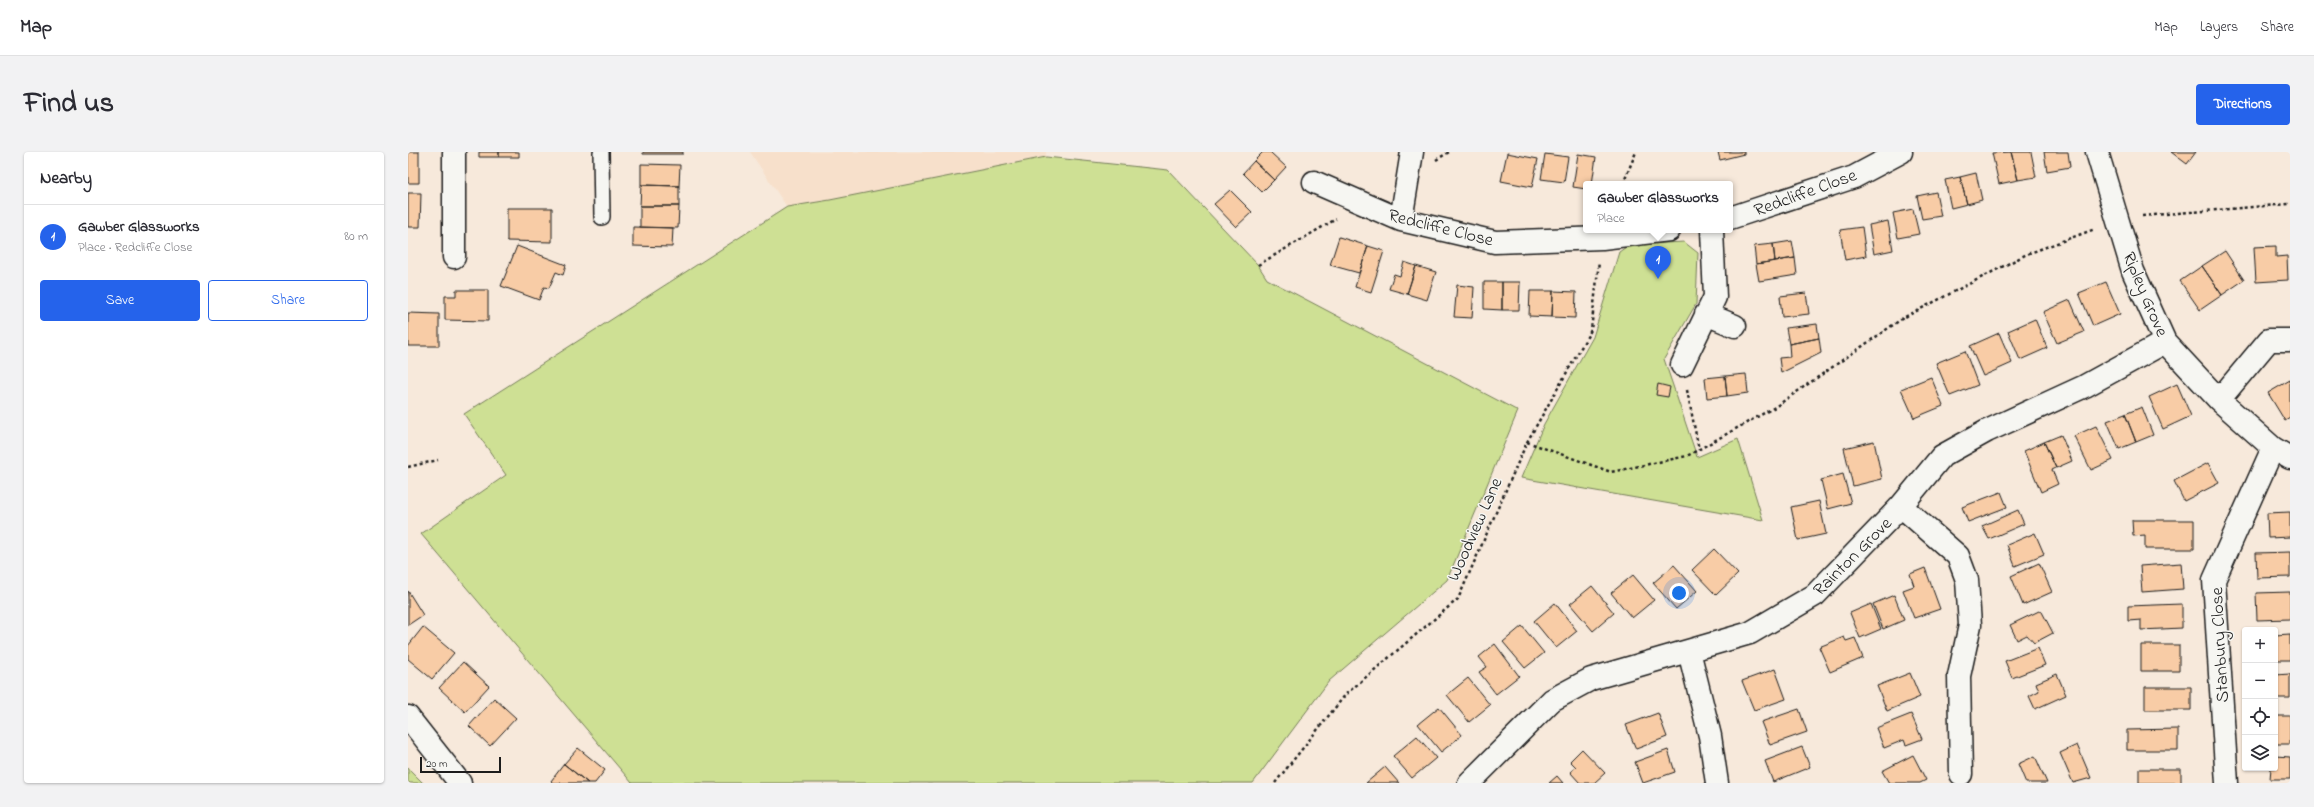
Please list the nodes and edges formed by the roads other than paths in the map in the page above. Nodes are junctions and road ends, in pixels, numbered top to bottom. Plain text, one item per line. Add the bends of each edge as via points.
1 (454, 152) edge
2 (601, 152) edge
3 (1412, 152) edge
4 (1901, 152) edge
5 (2097, 152) edge
6 (1314, 182) dead end
7 (602, 217) dead end
8 (1733, 217) edge
9 (1401, 220) junction
10 (1644, 233) edge
11 (1712, 233) edge
12 (454, 257) dead end
13 (1706, 314) junction
14 (1735, 326) dead end
15 (2290, 340) edge
16 (2165, 342) junction
17 (1682, 365) road end
18 (2219, 400) junction
19 (2282, 453) edge
20 (1901, 506) junction
21 (1689, 651) junction
22 (408, 717) edge
23 (1961, 774) dead end
24 (460, 783) edge
25 (1469, 783) edge
26 (1717, 783) edge
27 (2227, 783) edge

1 - 12 street
2 - 7 lane
3 - 9 street
4 - 8 street, Redcliffe Close via 1854,176
5 - 16 street, Ripley Grove via 2133,271
6 - 9 street, Redcliffe Close
9 - 10 street, Redcliffe Close via 1496,242 1602,238
11 - 13 street via 1714,297
13 - 14 street
13 - 17 street
15 - 18 street via 2269,340
16 - 18 street, Ripley Grove
16 - 20 street, Rainton Grove via 2086,386 1987,431 1942,456
18 - 19 street, Ripley Grove
19 - 27 street, Stanbury Close via 2214,580
20 - 21 street, Rainton Grove via 1815,595 1750,633
20 - 23 street via 1958,556 1967,580 1970,625 1959,676
21 - 25 street, Rainton Grove via 1590,679 1552,700
21 - 26 street via 1710,736
22 - 24 street

